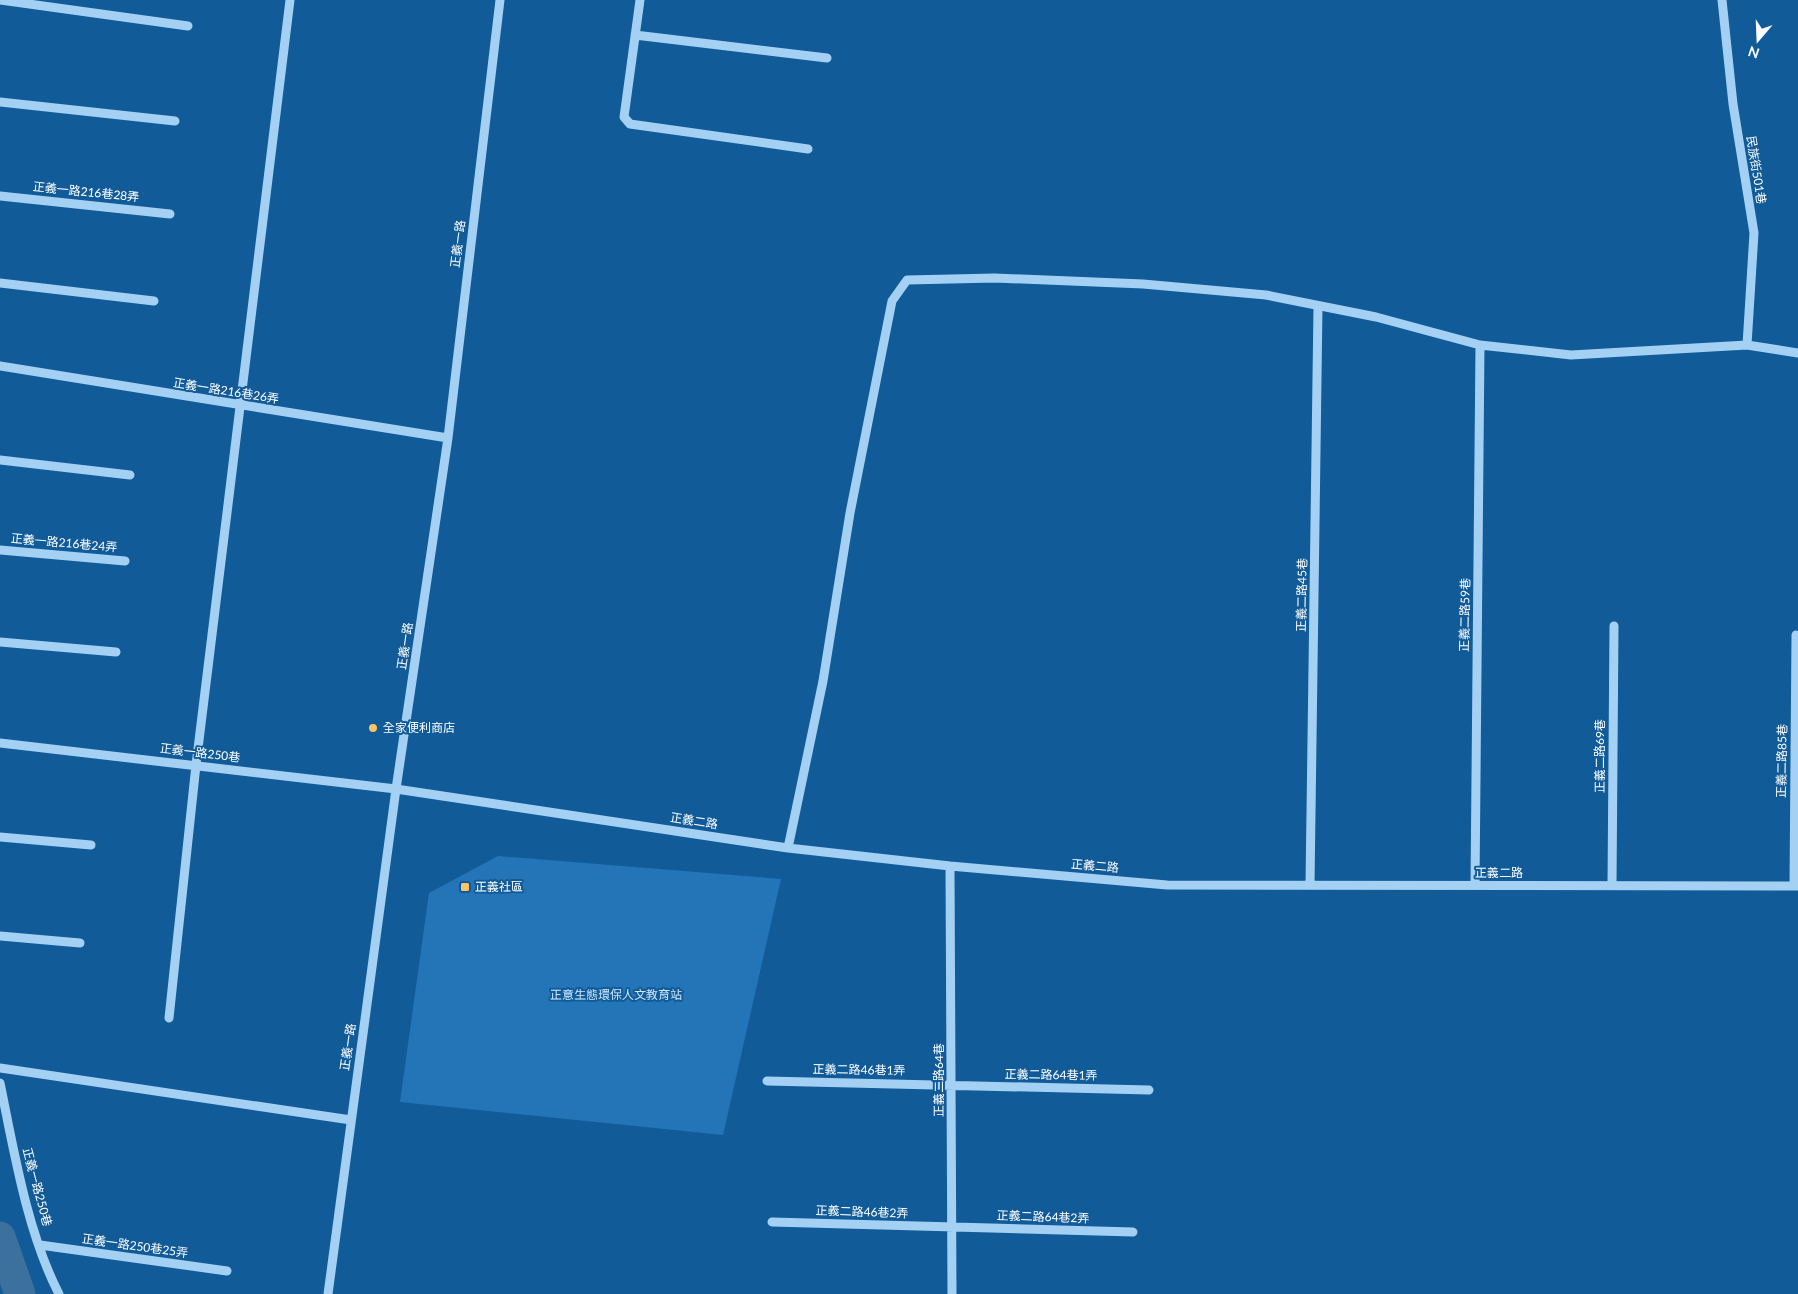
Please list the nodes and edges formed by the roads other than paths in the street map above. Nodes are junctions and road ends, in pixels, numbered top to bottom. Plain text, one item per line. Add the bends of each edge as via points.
1 (0, 0) edge
2 (290, 0) edge
3 (500, 0) edge
4 (640, 0) edge
5 (1722, 0) edge
6 (188, 26) dead end
7 (635, 35) junction
8 (827, 58) dead end
9 (0, 102) edge
10 (175, 121) dead end
11 (808, 149) dead end
12 (0, 196) edge
13 (170, 214) dead end
14 (0, 283) edge
15 (154, 301) dead end
16 (1318, 306) junction
17 (1480, 345) junction
18 (1747, 345) junction
19 (1798, 354) edge
20 (0, 366) edge
21 (241, 406) junction
22 (448, 438) junction
23 (0, 460) edge
24 (130, 475) dead end
25 (0, 550) edge
26 (126, 561) dead end
27 (1614, 626) dead end
28 (1796, 635) dead end
29 (0, 642) edge
30 (116, 652) dead end
31 (0, 743) edge
32 (196, 765) junction
33 (396, 789) junction
34 (0, 837) edge
35 (91, 845) dead end
36 (788, 848) junction
37 (950, 866) junction
38 (1310, 885) junction
39 (1475, 885) junction
40 (1612, 885) junction
41 (1796, 886) edge
42 (0, 936) edge
43 (80, 943) dead end
44 (169, 1018) dead end
45 (0, 1068) edge
46 (767, 1081) dead end
47 (0, 1083) edge
48 (952, 1085) junction
49 (1149, 1090) dead end
50 (351, 1120) junction
51 (772, 1222) dead end
52 (952, 1227) junction
53 (1133, 1232) dead end
54 (40, 1245) junction
55 (227, 1271) dead end
56 (59, 1294) edge
57 (328, 1294) edge
58 (952, 1294) edge

1 - 6 street
2 - 21 street
3 - 22 street, 正義一路
4 - 7 street
5 - 18 street, 民族街501巷 via 1733,104 1754,233
7 - 8 street
7 - 11 street via 624,118 630,124
9 - 10 street
12 - 13 street, 正義一路216巷28弄
14 - 15 street
16 - 17 street
16 - 36 street via 1266,295 1143,284 995,278 907,280 892,301 850,513 823,681
16 - 38 street, 正義二路45巷
17 - 18 street via 1571,355
17 - 39 street, 正義二路59巷
18 - 19 street
20 - 21 street, 正義一路216巷26弄
21 - 22 street, 正義一路216巷26弄
21 - 32 street
22 - 33 street, 正義一路
23 - 24 street
25 - 26 street, 正義一路216巷24弄
27 - 40 street, 正義二路69巷
28 - 41 street, 正義二路85巷
29 - 30 street
31 - 32 street, 正義一路250巷
32 - 33 street, 正義一路250巷
32 - 44 street
33 - 36 street, 正義二路
33 - 50 street, 正義一路
34 - 35 street
36 - 37 street, 正義二路
37 - 38 street, 正義二路 via 1167,885
37 - 48 street, 正義二路64巷
38 - 39 street, 正義二路
39 - 40 street, 正義二路
40 - 41 street, 正義二路
42 - 43 street
45 - 50 street
46 - 48 street, 正義二路46巷1弄
47 - 54 street, 正義一路250巷 via 16,1167
48 - 49 street, 正義二路64巷1弄
48 - 52 street, 正義二路64巷
50 - 57 street, 正義一路
51 - 52 street, 正義二路46巷2弄
52 - 53 street, 正義二路64巷2弄
52 - 58 street, 正義二路64巷
54 - 55 street, 正義一路250巷25弄
54 - 56 street, 正義一路250巷

